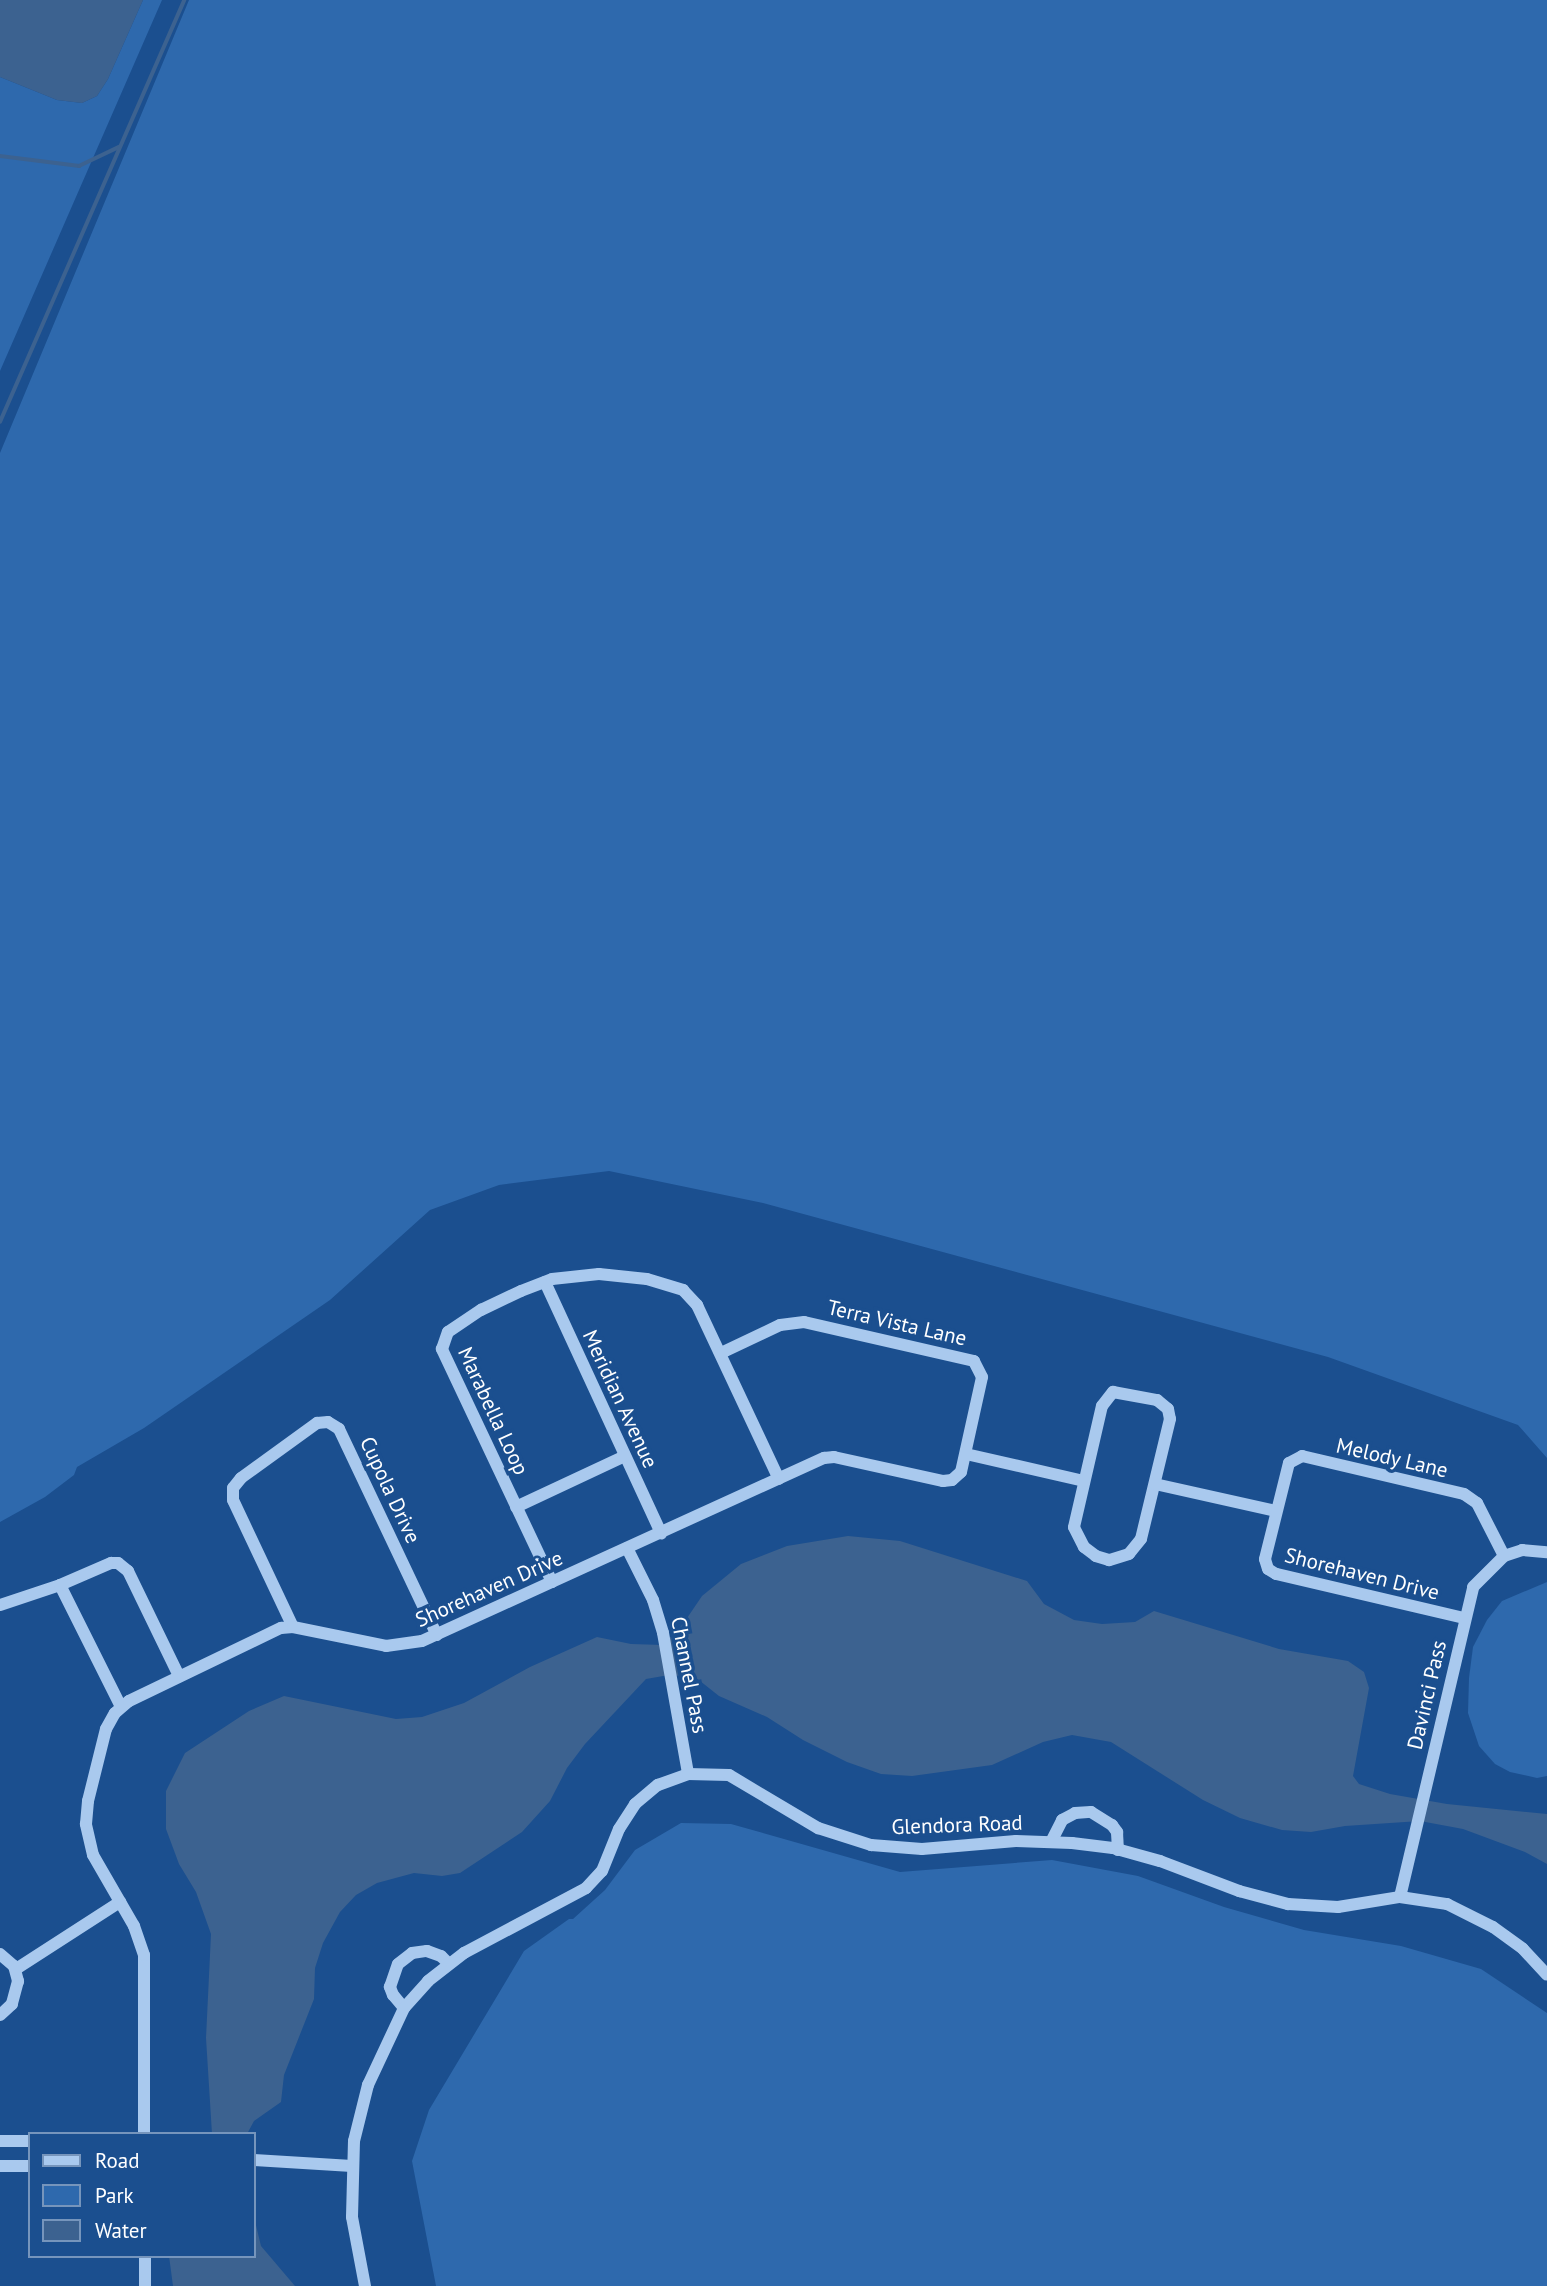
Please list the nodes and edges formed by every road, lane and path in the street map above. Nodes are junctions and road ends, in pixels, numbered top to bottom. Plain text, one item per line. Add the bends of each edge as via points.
1 (545, 1282) junction
2 (721, 1353) junction
3 (966, 1454) junction
4 (625, 1455) junction
5 (779, 1479) junction
6 (1084, 1481) junction
7 (1155, 1484) junction
8 (516, 1507) junction
9 (1276, 1511) junction
10 (661, 1533) junction
11 (627, 1548) junction
12 (1547, 1552) edge
13 (1504, 1556) junction
14 (552, 1582) junction
15 (60, 1585) junction
16 (0, 1605) edge
17 (1464, 1618) junction
18 (293, 1627) junction
19 (437, 1635) junction
20 (179, 1676) junction
21 (121, 1707) junction
22 (688, 1774) junction
23 (1051, 1842) junction
24 (1118, 1850) junction
25 (1400, 1897) junction
26 (120, 1902) junction
27 (0, 1954) edge
28 (449, 1964) junction
29 (16, 1969) junction
30 (1547, 1975) edge
31 (404, 2008) junction
32 (0, 2015) edge
33 (144, 2132) edge
34 (0, 2141) edge
35 (28, 2141) edge
36 (256, 2160) edge
37 (0, 2166) edge
38 (28, 2166) edge
39 (352, 2166) junction
40 (145, 2258) edge
41 (145, 2286) edge
42 (365, 2286) edge

1 - 2 street, Marabella Loop via 599,1274 673,1286 697,1305
1 - 4 street, Meridian Avenue
1 - 8 street, Marabella Loop via 481,1310 448,1332 442,1343
2 - 3 street, Terra Vista Lane via 780,1325 804,1322 970,1358 978,1364 982,1377
2 - 5 street, Marabella Loop
3 - 5 street, Shorehaven Drive via 961,1472 948,1481 834,1457
3 - 6 street
4 - 8 street
4 - 10 street, Meridian Avenue
5 - 10 street, Shorehaven Drive
6 - 7 street via 1075,1532 1088,1552 1109,1560 1129,1554 1139,1543
6 - 7 street via 1102,1406 1107,1396 1119,1391 1157,1400 1168,1409 1169,1424
7 - 9 street
8 - 14 street, Marabella Loop
9 - 13 street, Melody Lane via 1289,1463 1302,1456 1464,1494 1476,1503
9 - 17 street, Shorehaven Drive via 1265,1559 1272,1572
10 - 11 street, Shorehaven Drive
11 - 14 street, Shorehaven Drive
11 - 22 street, Channel Pass via 663,1633
12 - 13 street via 1522,1550
13 - 17 street, Davinci Pass via 1473,1587
14 - 19 street, Shorehaven Drive
15 - 16 street
15 - 20 street via 111,1563 123,1566
15 - 21 street
17 - 25 street, Davinci Pass
18 - 19 street, Shorehaven Drive via 386,1646
18 - 19 street, Cupola Drive via 233,1500 233,1488 317,1423 328,1422 339,1429
18 - 20 street, Shorehaven Drive via 270,1632
20 - 21 street, Shorehaven Drive
21 - 26 street via 106,1729 86,1824 93,1855
22 - 23 street, Glendora Road via 729,1775 818,1828 871,1845 922,1849
22 - 28 street, Glendora Road via 658,1785 635,1804 602,1871 586,1888
23 - 24 street, Glendora Road
23 - 24 street via 1062,1820 1091,1812 1112,1825
24 - 25 street, Glendora Road via 1288,1904 1338,1908
25 - 30 street, Glendora Road via 1473,1914 1523,1949
26 - 29 street
26 - 33 street via 144,1955
27 - 29 street
28 - 31 street, Glendora Road
28 - 31 street via 427,1951 404,1958 393,1972 390,1987
29 - 32 street via 17,1993
31 - 39 street, Glendora Road via 368,2085
34 - 35 street
36 - 39 street
37 - 38 street
39 - 42 street, Glendora Road via 352,2217
40 - 41 street

